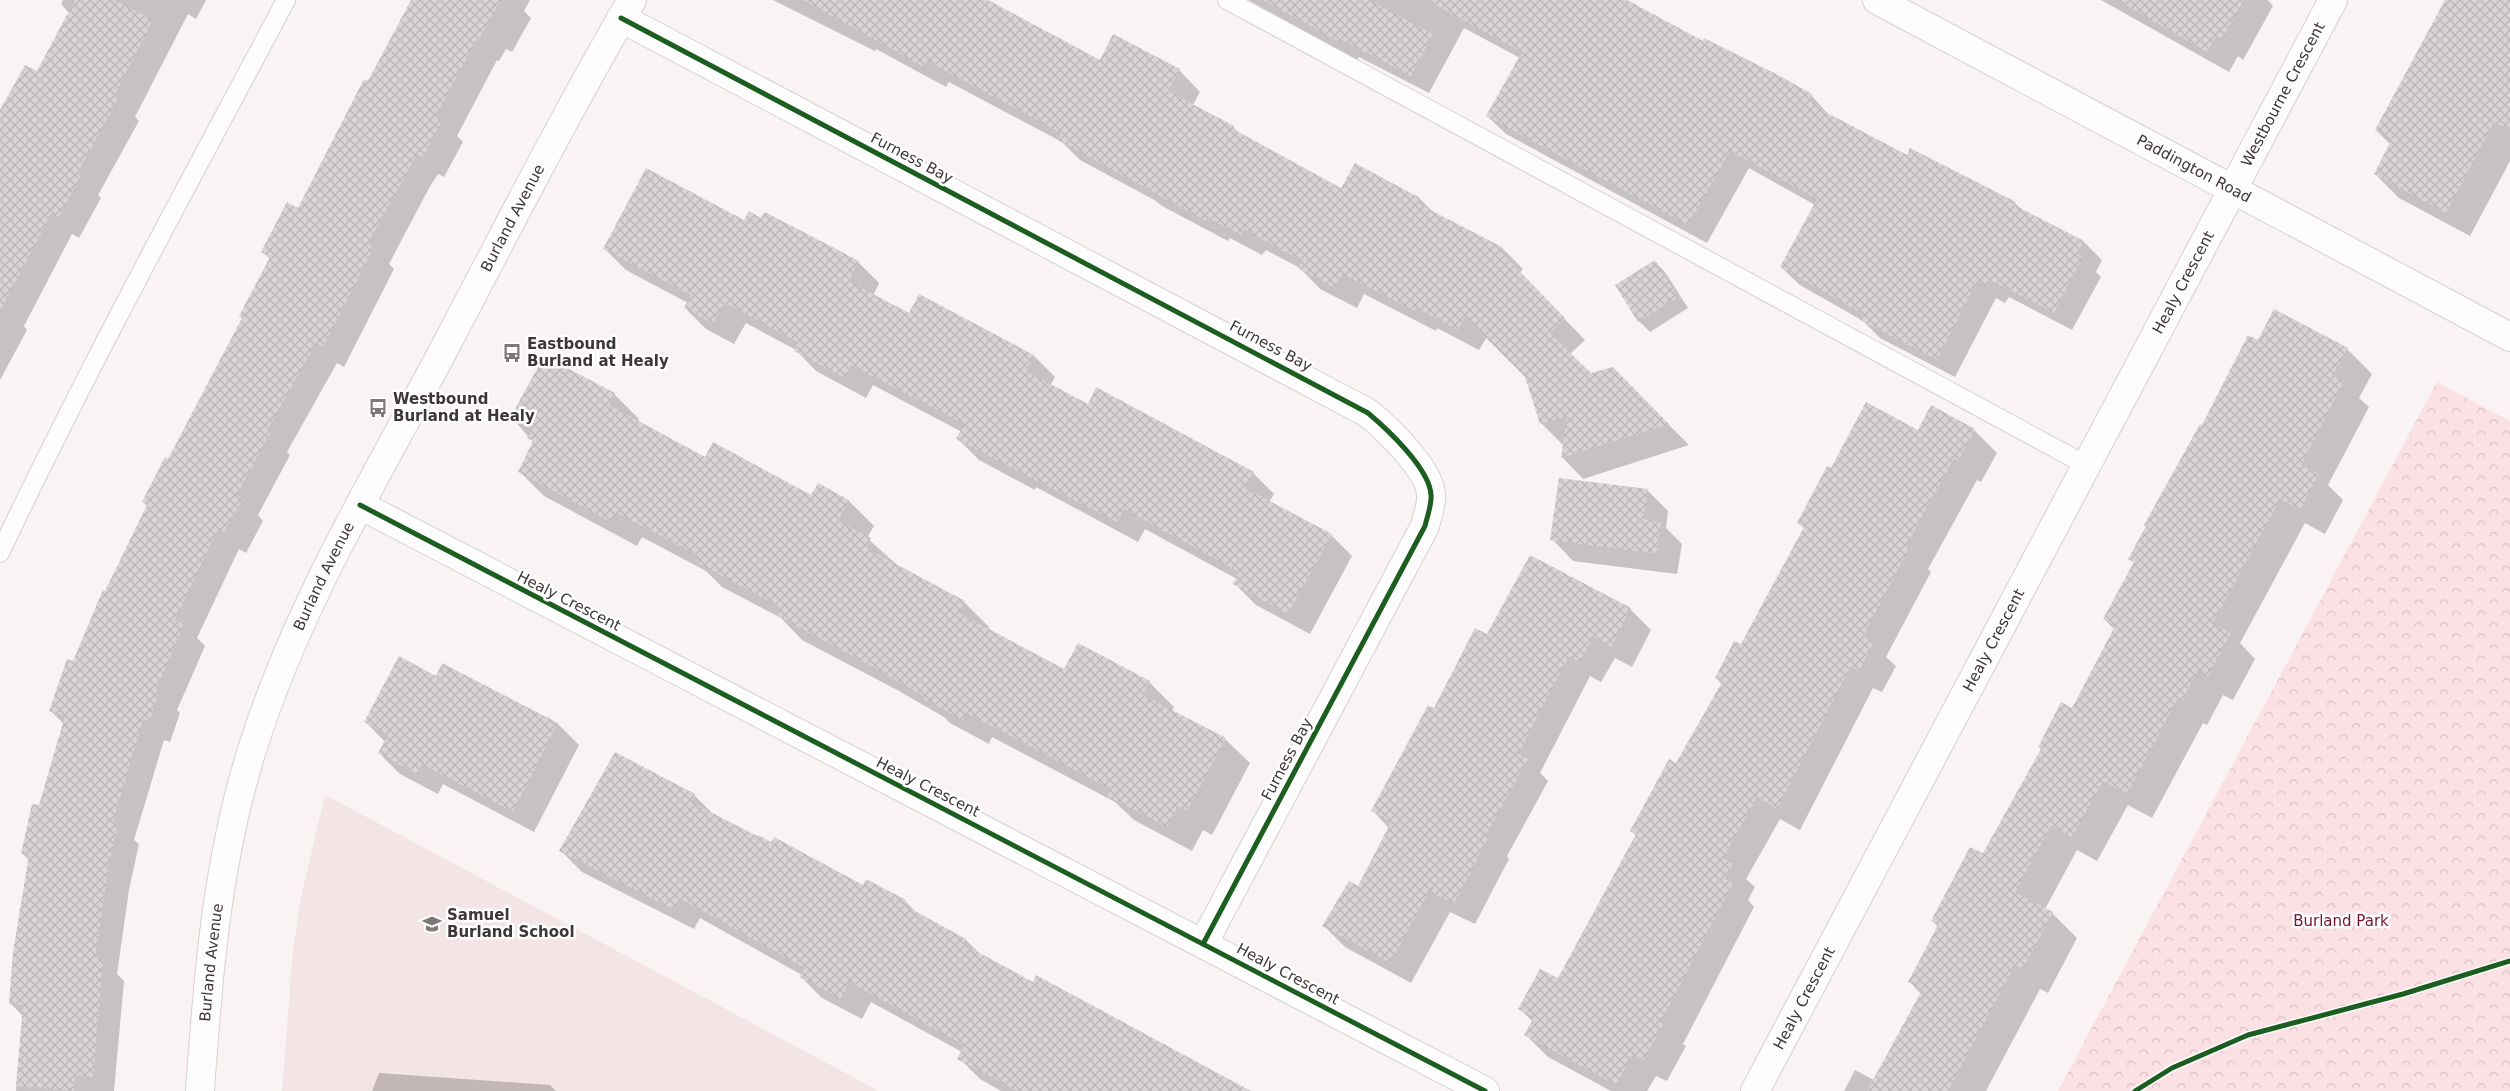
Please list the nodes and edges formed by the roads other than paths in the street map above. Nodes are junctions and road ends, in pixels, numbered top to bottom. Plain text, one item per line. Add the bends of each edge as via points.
1 (286, 0) edge
2 (1227, 0) edge
3 (1877, 0) edge
4 (2333, 0) edge
5 (627, 9) edge
6 (2232, 188) junction
7 (2510, 337) edge
8 (2086, 465) junction
9 (360, 505) junction
10 (0, 553) edge
11 (1203, 944) junction
12 (200, 1091) edge
13 (1486, 1091) edge
14 (1755, 1091) edge

1 - 10 lane via 103,343
2 - 8 lane
3 - 6 street, Paddington Road
4 - 6 street, Westbourne Crescent
5 - 9 street, Burland Avenue
5 - 11 street, Furness Bay via 1368,413 1400,440 1422,473 1432,494 1425,526
6 - 7 street, Paddington Road
6 - 8 street, Healy Crescent
8 - 14 street, Healy Crescent
9 - 11 street, Healy Crescent
9 - 12 street, Burland Avenue via 288,652 251,751 217,899 208,972
11 - 13 street, Healy Crescent

